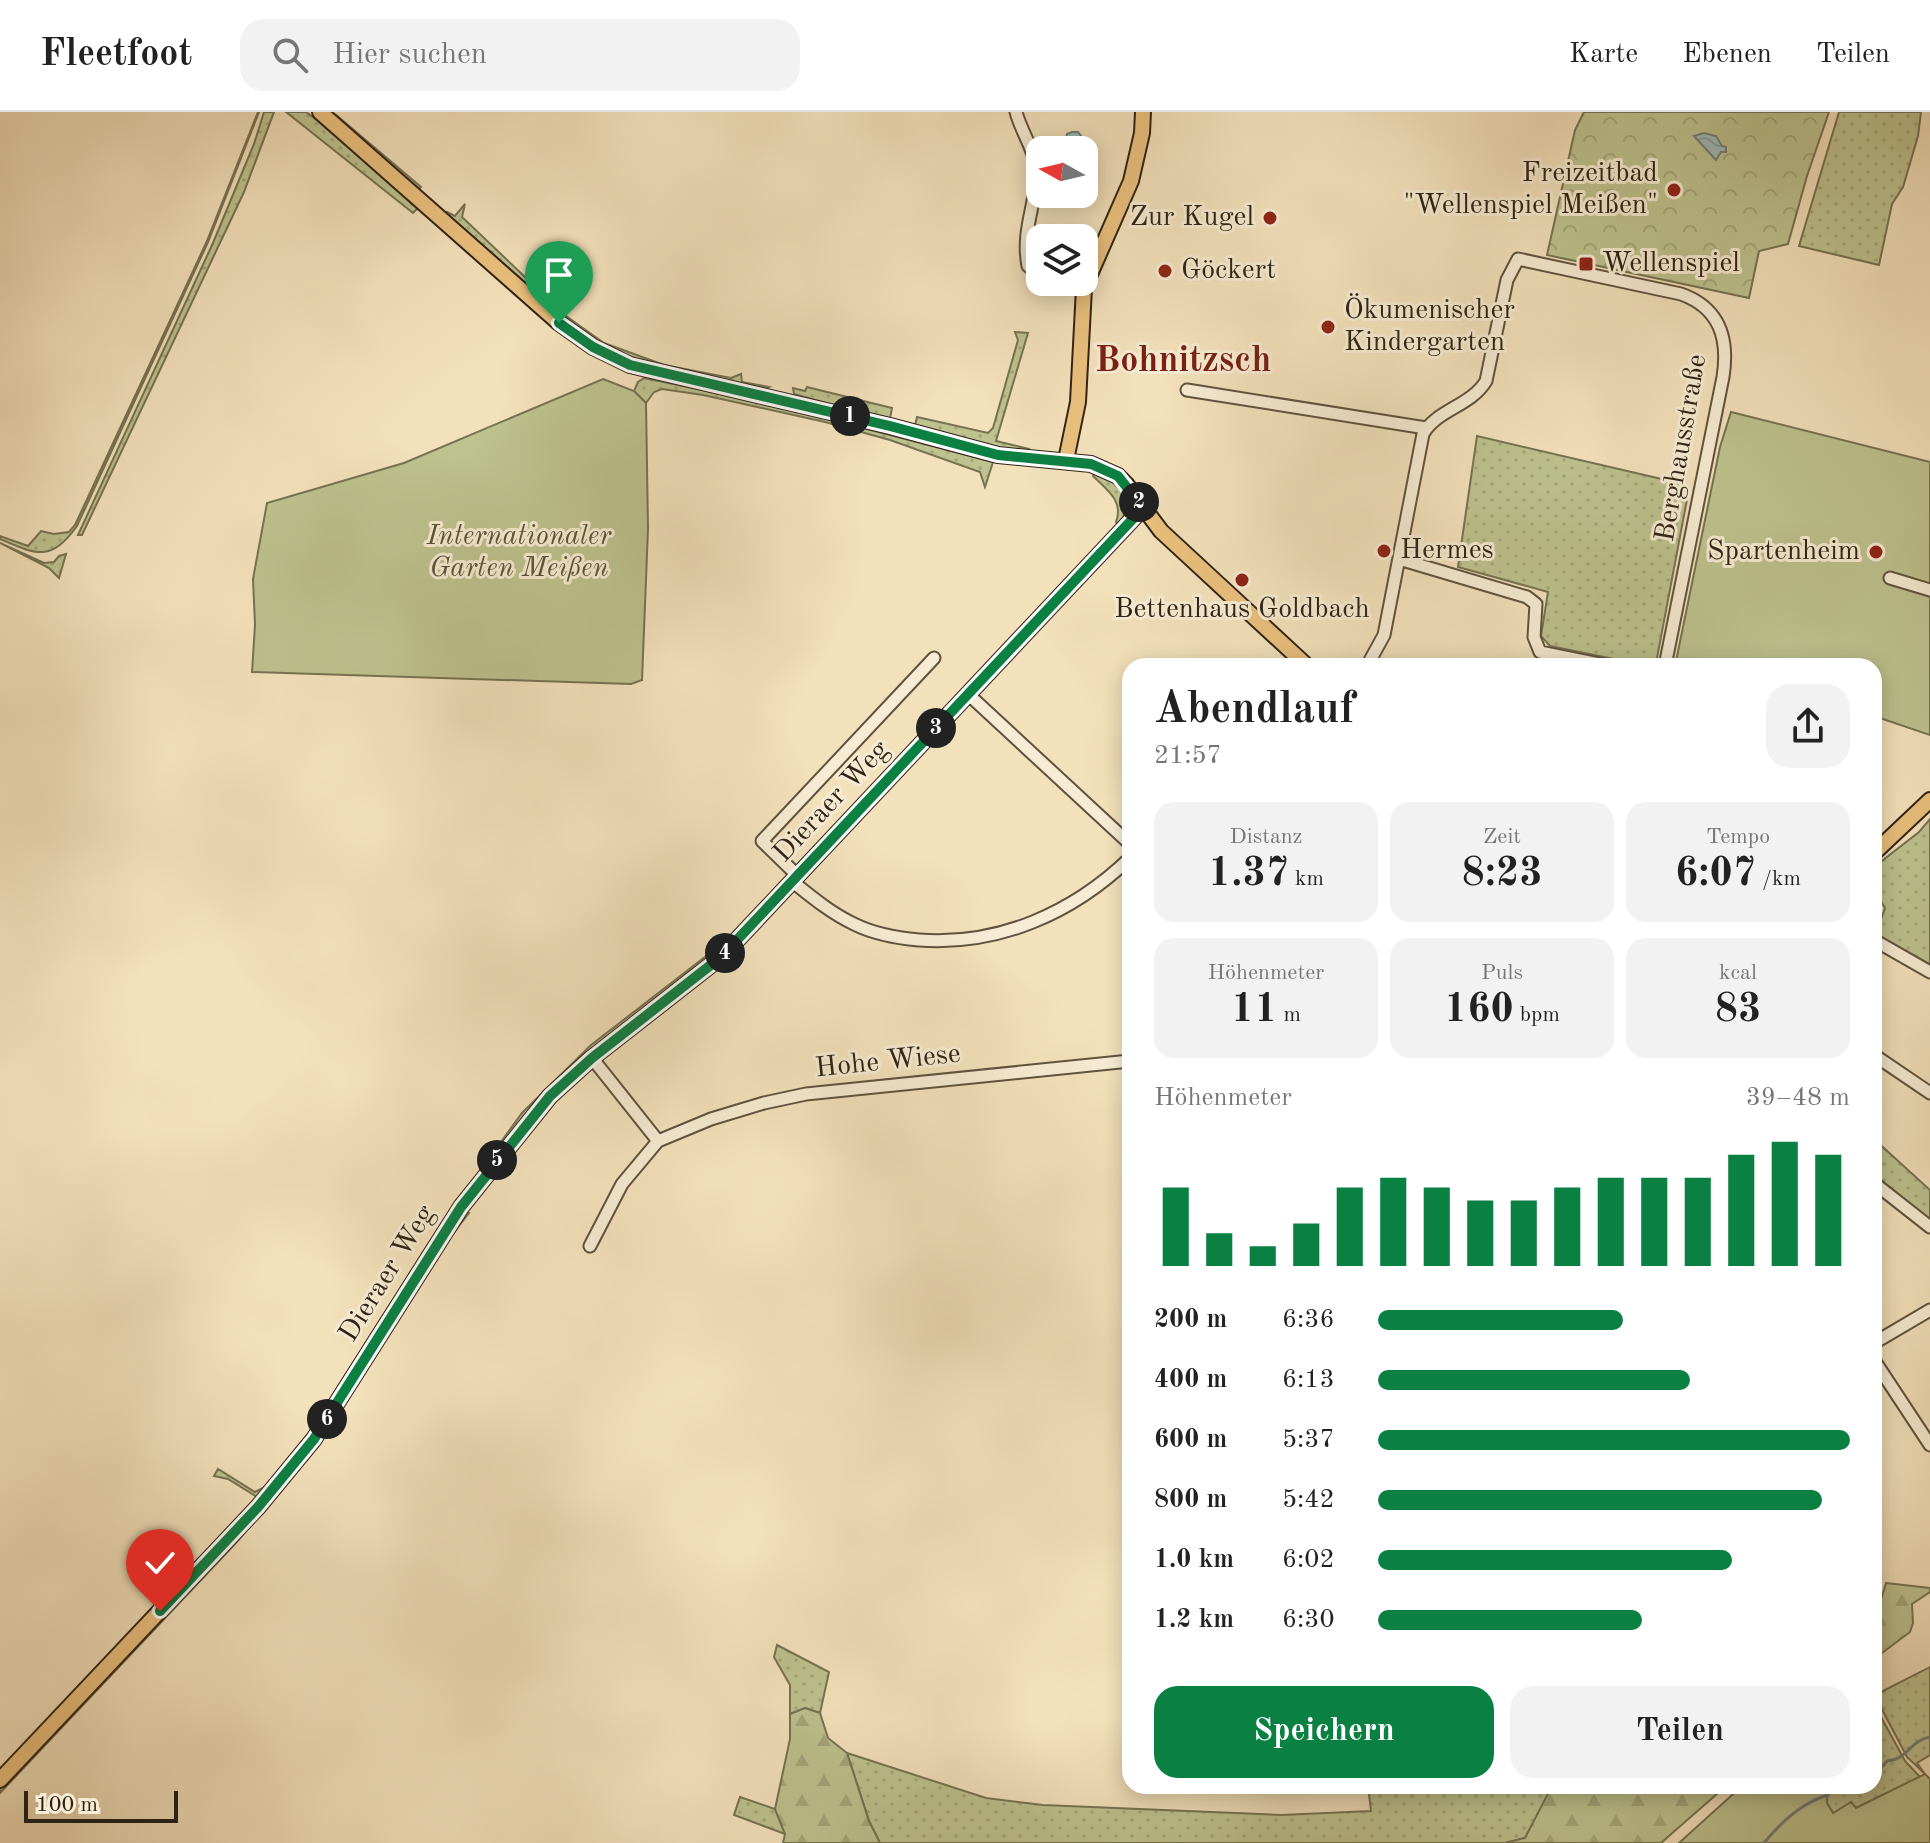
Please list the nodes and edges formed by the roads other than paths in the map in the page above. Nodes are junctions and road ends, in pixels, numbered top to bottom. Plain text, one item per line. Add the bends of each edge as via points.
1 (320, 112) edge
2 (1016, 112) edge
3 (1143, 112) edge
4 (1027, 224) edge
5 (1098, 256) edge
6 (1084, 296) edge
7 (1187, 390) dead end
8 (1426, 428) junction
9 (1066, 460) junction
10 (1143, 508) junction
11 (1399, 559) junction
12 (1890, 578) dead end
13 (1930, 590) edge
14 (934, 658) dead end
15 (1298, 658) edge
16 (1371, 658) edge
17 (1570, 658) edge
18 (1667, 658) edge
19 (968, 694) junction
20 (1930, 800) edge
21 (1122, 837) edge
22 (1882, 845) edge
23 (1122, 866) edge
24 (796, 879) junction
25 (1882, 945) edge
26 (1930, 972) edge
27 (592, 1058) junction
28 (1882, 1060) edge
29 (1122, 1062) edge
30 (1930, 1093) edge
31 (658, 1141) junction
32 (1882, 1189) edge
33 (1930, 1227) edge
34 (590, 1246) dead end
35 (1930, 1310) edge
36 (1882, 1338) edge
37 (1882, 1372) edge
38 (1930, 1445) edge
39 (0, 1780) edge

1 - 9 main road via 559,323 630,365 998,455
2 - 4 street via 1036,162
3 - 5 main road via 1131,181
6 - 9 main road via 1078,402
7 - 8 street
8 - 11 street
8 - 18 street, Berghausstraße via 1486,381 1507,280 1518,259 1668,290 1709,310 1724,340 1725,365
9 - 10 main road via 1118,476
10 - 15 main road via 1161,531
10 - 19 main road, Dieraer Weg
11 - 16 street via 1384,635
11 - 17 street via 1527,597 1536,604 1534,637 1540,652
12 - 13 street
14 - 24 street via 762,841
19 - 21 street
19 - 24 main road, Dieraer Weg
20 - 22 main road
23 - 24 street via 1105,882 1026,925 955,941 878,934 823,907
24 - 27 main road, Dieraer Weg via 721,957
25 - 26 street
27 - 31 street
27 - 39 main road, Dieraer Weg via 550,1096 461,1207 314,1439 249,1517
28 - 30 street
29 - 31 street, Hohe Wiese via 806,1094 711,1119
31 - 34 street, Hohe Wiese via 622,1184
32 - 33 street
35 - 36 street
37 - 38 street

